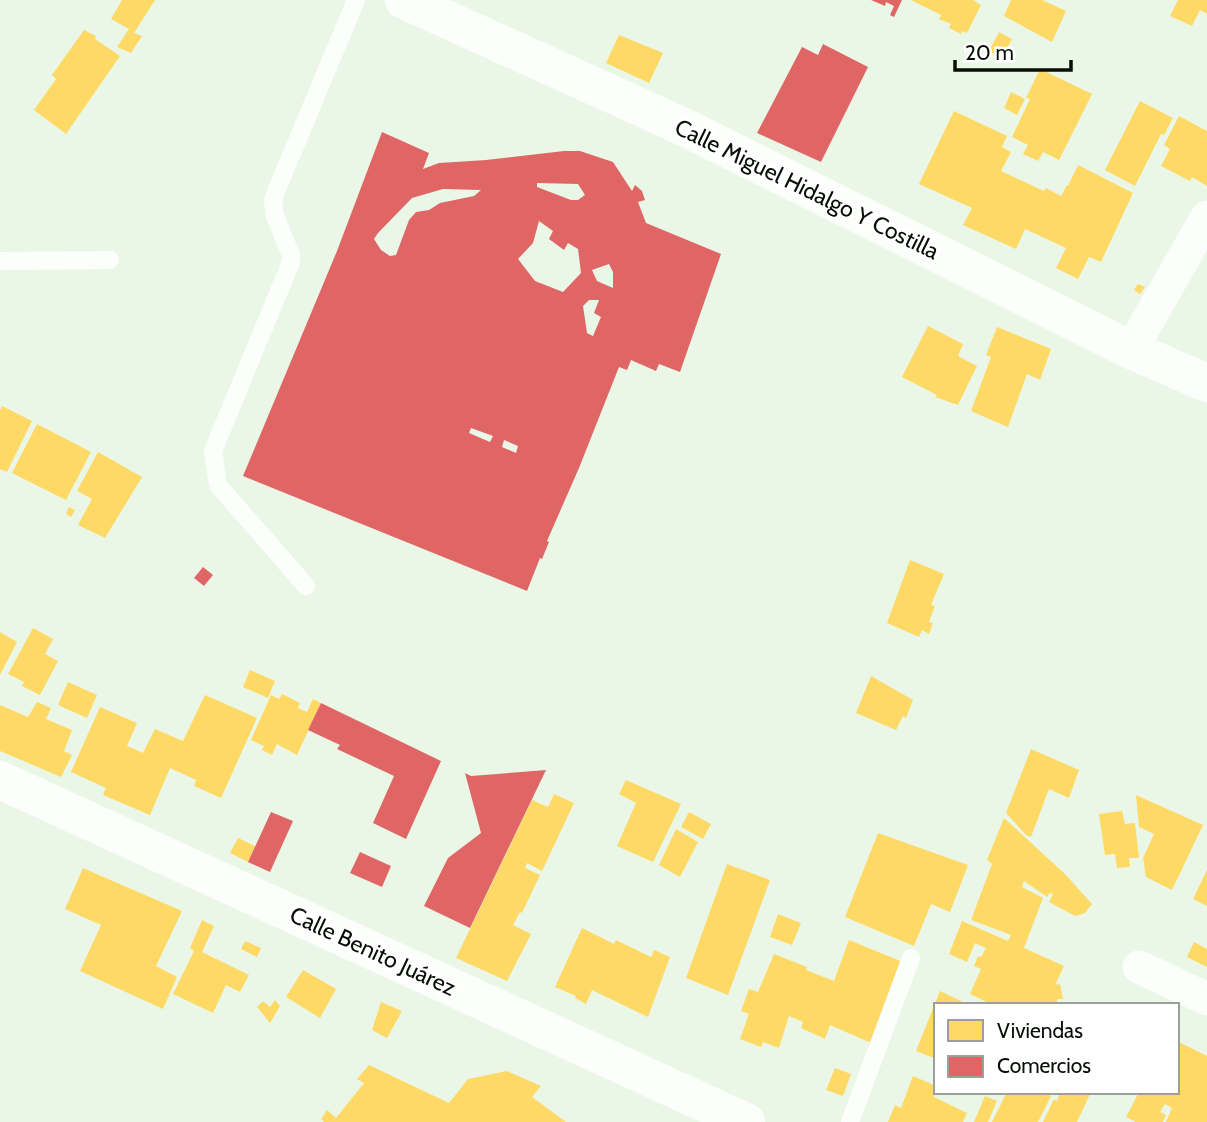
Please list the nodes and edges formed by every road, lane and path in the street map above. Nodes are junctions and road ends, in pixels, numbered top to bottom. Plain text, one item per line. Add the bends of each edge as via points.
1 (356, 0) edge
2 (404, 0) edge
3 (1207, 217) edge
4 (110, 260) dead end
5 (0, 261) edge
6 (1131, 350) junction
7 (1207, 383) edge
8 (306, 586) dead end
9 (0, 780) edge
10 (911, 958) dead end
11 (1139, 967) dead end
12 (1207, 999) edge
13 (746, 1122) edge
14 (850, 1122) edge

1 - 8 lane via 275,194 273,208 291,262 213,451 218,485
2 - 6 street, Calle Miguel Hidalgo Y Costilla via 684,127
3 - 6 street
4 - 5 lane
6 - 7 street, Calle Miguel Hidalgo Y Costilla
9 - 13 street, Calle Benito Juárez
10 - 14 lane
11 - 12 street

